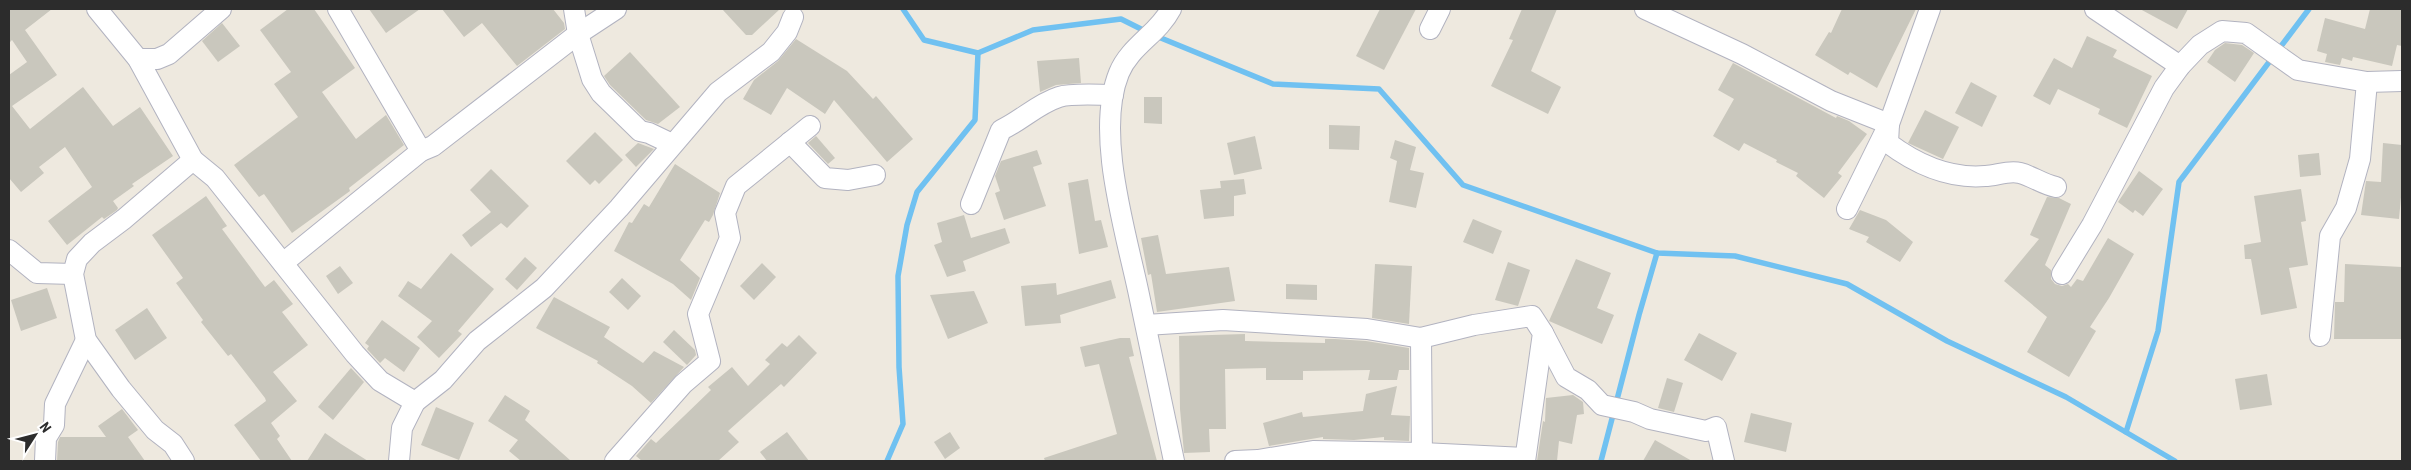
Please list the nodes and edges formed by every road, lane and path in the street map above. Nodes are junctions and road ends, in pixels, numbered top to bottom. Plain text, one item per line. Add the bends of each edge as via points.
1 (97, 9) edge
2 (221, 9) edge
3 (338, 9) edge
4 (574, 9) edge
5 (616, 9) edge
6 (1440, 9) edge
7 (1645, 9) edge
8 (1930, 9) edge
9 (2095, 9) edge
10 (1168, 15) edge
11 (793, 17) dead end
12 (1430, 29) dead end
13 (578, 34) junction
14 (138, 59) junction
15 (2180, 66) junction
16 (2402, 81) edge
17 (2367, 82) junction
18 (1113, 95) junction
19 (1889, 124) junction
20 (810, 126) dead end
21 (790, 142) junction
22 (672, 144) junction
23 (421, 151) junction
24 (193, 160) junction
25 (875, 175) dead end
26 (2056, 187) dead end
27 (971, 204) dead end
28 (1847, 209) dead end
29 (9, 250) edge
30 (283, 263) junction
31 (73, 274) junction
32 (2062, 274) dead end
33 (1146, 324) junction
34 (1543, 333) junction
35 (2320, 336) dead end
36 (1421, 338) junction
37 (86, 340) junction
38 (414, 402) junction
39 (1422, 457) edge
40 (404, 459) edge
41 (1526, 460) edge
42 (45, 461) edge
43 (184, 461) edge
44 (615, 461) edge
45 (1174, 461) edge
46 (1235, 461) edge
47 (1724, 461) edge

1 - 14 street
2 - 14 street via 169,54 157,59
3 - 23 street
4 - 13 street
5 - 13 street
6 - 12 street
7 - 19 street via 1742,54 1831,102
8 - 19 street
9 - 15 street
10 - 18 street via 1135,47 1119,73
11 - 22 street via 787,32 771,52 718,92
13 - 22 street via 592,79 601,93 640,131
13 - 23 street via 433,146
14 - 24 street
15 - 17 street via 2200,45 2222,31 2246,33 2298,70
15 - 32 street via 2164,88 2092,225
16 - 17 street
17 - 35 street via 2360,159 2346,208 2330,236
18 - 27 street via 1060,96 1001,130
18 - 33 street via 1110,108 1113,168
19 - 26 street via 1888,143 1931,168 1960,177 2020,173
19 - 28 street
20 - 21 street
21 - 25 street via 825,178 848,180
21 - 44 street via 736,186 725,213 730,238 698,314 710,360 683,384
22 - 38 street via 619,208 544,288 477,341 442,380
23 - 30 street
24 - 30 street via 215,178
24 - 31 street via 92,243 76,259
29 - 31 street via 37,273
30 - 38 street via 380,381
31 - 37 street
33 - 36 street via 1223,320 1368,329
33 - 45 street
34 - 36 street via 1532,316
34 - 41 street
34 - 47 street via 1566,376 1588,390 1602,405 1706,431 1716,427
36 - 39 street
37 - 42 street via 55,404 54,424 46,438
37 - 43 street via 120,389 155,430 173,444
38 - 40 street via 402,428
39 - 41 street
39 - 46 street via 1313,451

